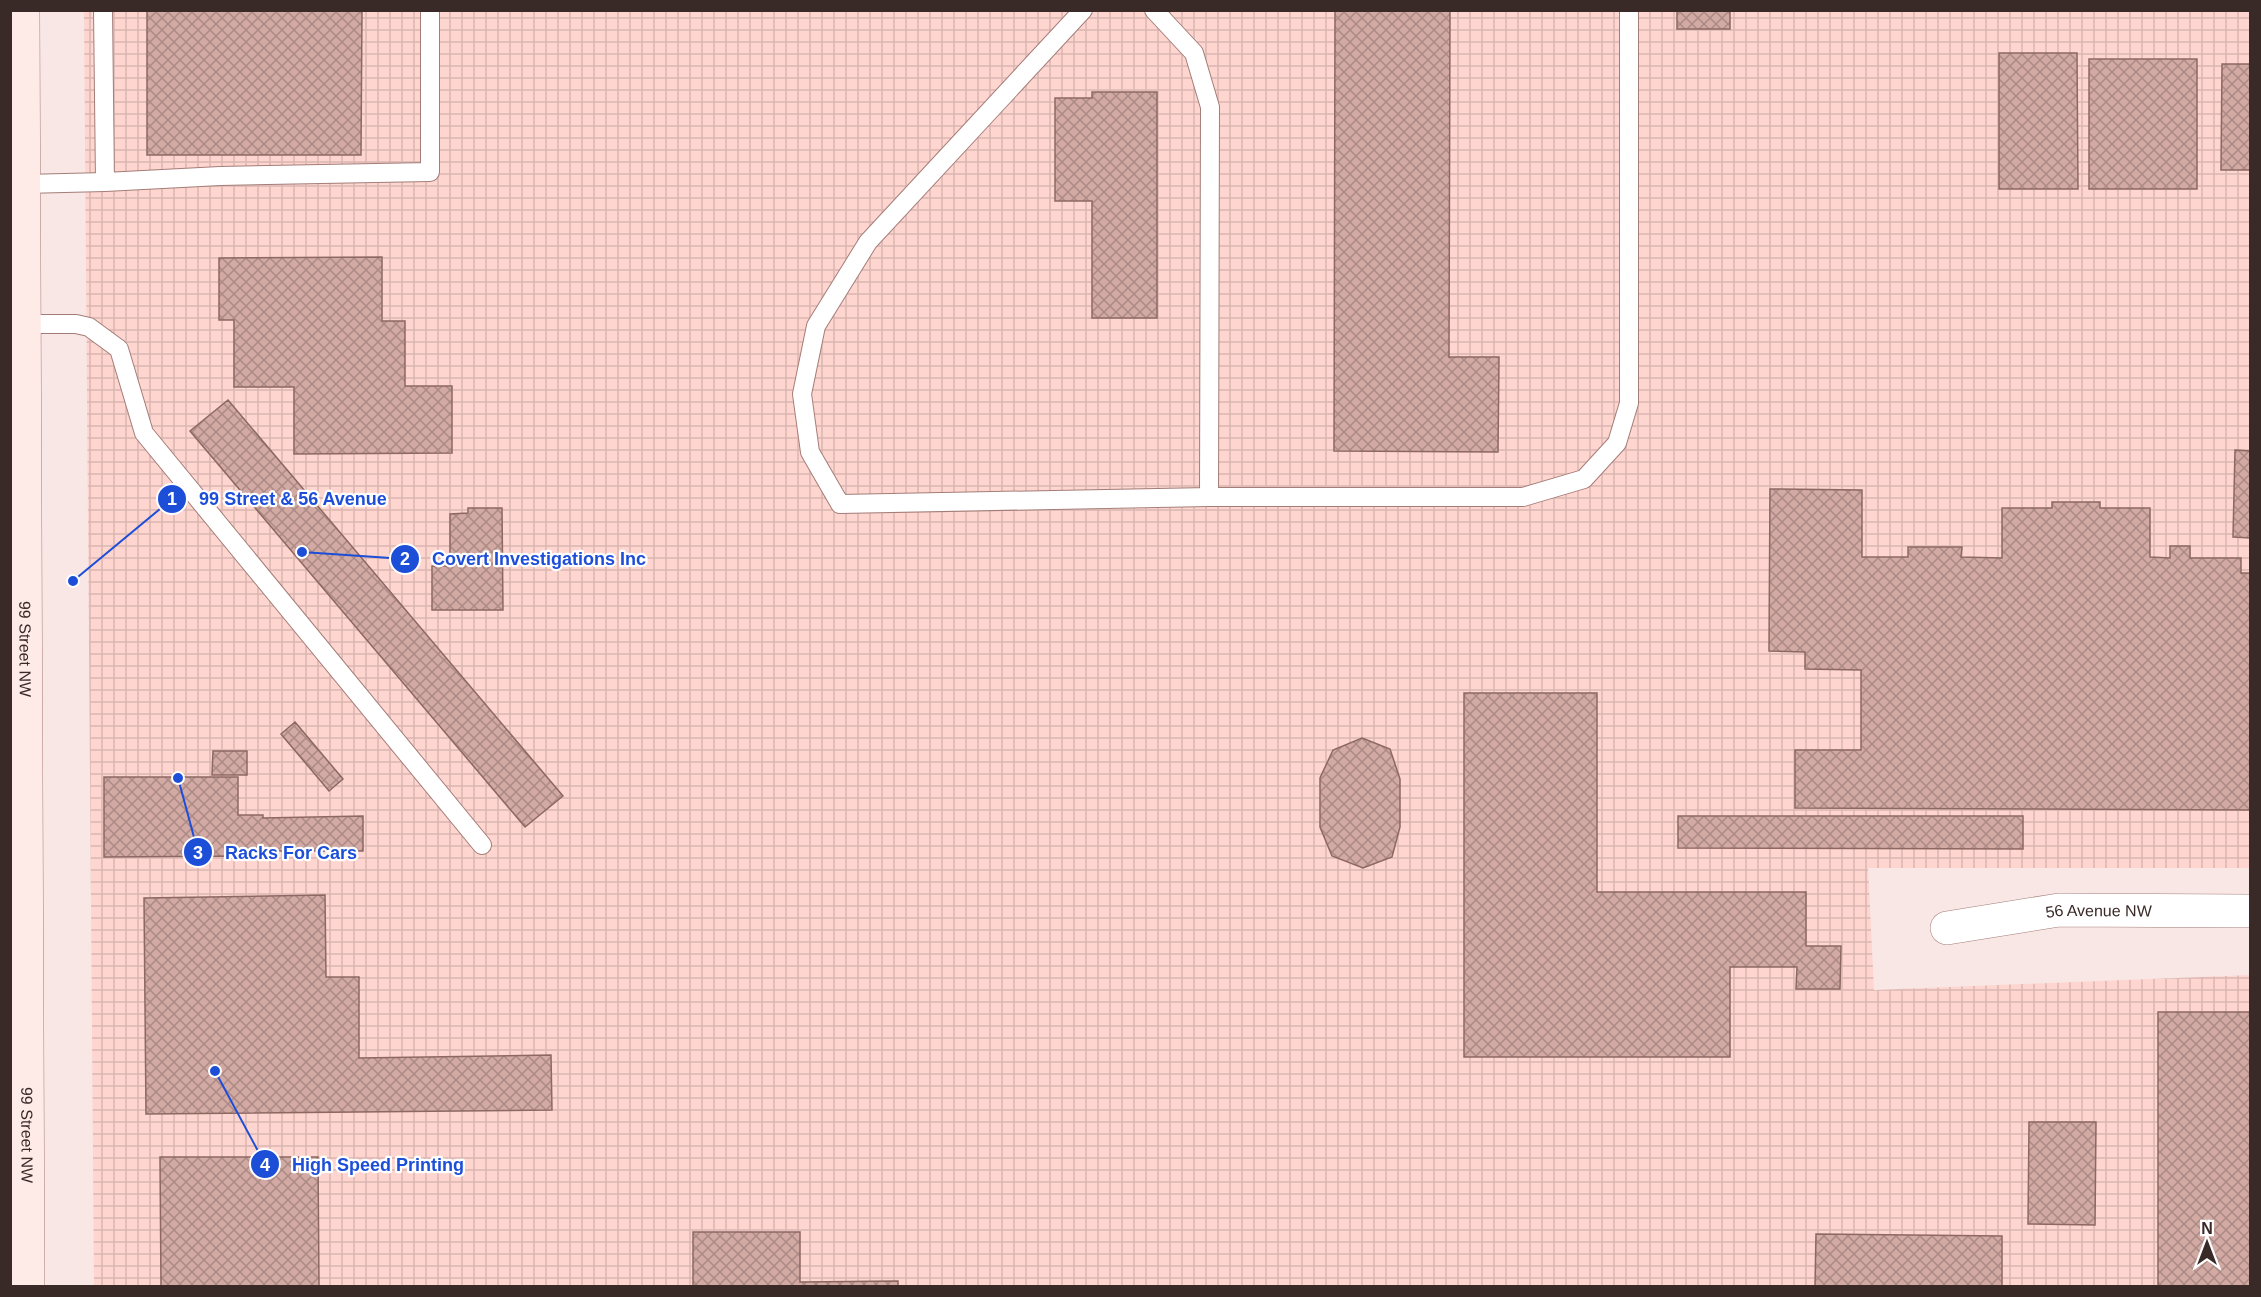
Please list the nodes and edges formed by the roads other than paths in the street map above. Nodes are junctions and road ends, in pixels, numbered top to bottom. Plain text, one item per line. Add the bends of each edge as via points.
1 (103, 10) edge
2 (430, 10) edge
3 (1083, 10) edge
4 (1154, 10) edge
5 (1629, 10) edge
6 (19, 30) edge
7 (17, 102) edge
8 (105, 182) junction
9 (24, 184) junction
10 (24, 324) junction
11 (18, 422) edge
12 (18, 460) edge
13 (1209, 497) junction
14 (483, 845) dead end
15 (19, 905) edge
16 (2250, 911) edge
17 (1947, 928) dead end
18 (27, 1287) edge

1 - 8 lane
2 - 8 lane via 430,172
3 - 13 lane via 868,242 816,326 802,394 810,452 840,504
4 - 13 lane via 1194,53 1210,106
5 - 13 lane via 1629,403 1617,443 1584,478 1523,497
6 - 7 main road, 99 Street NW
7 - 9 main road, 99 Street NW
8 - 9 lane
9 - 10 main road, 99 Street NW
10 - 11 main road, 99 Street NW
10 - 14 lane via 89,327 119,349 144,433
11 - 12 main road, 99 Street NW
12 - 15 main road, 99 Street NW
15 - 18 main road, 99 Street NW
16 - 17 street, 56 Avenue NW via 2059,910

